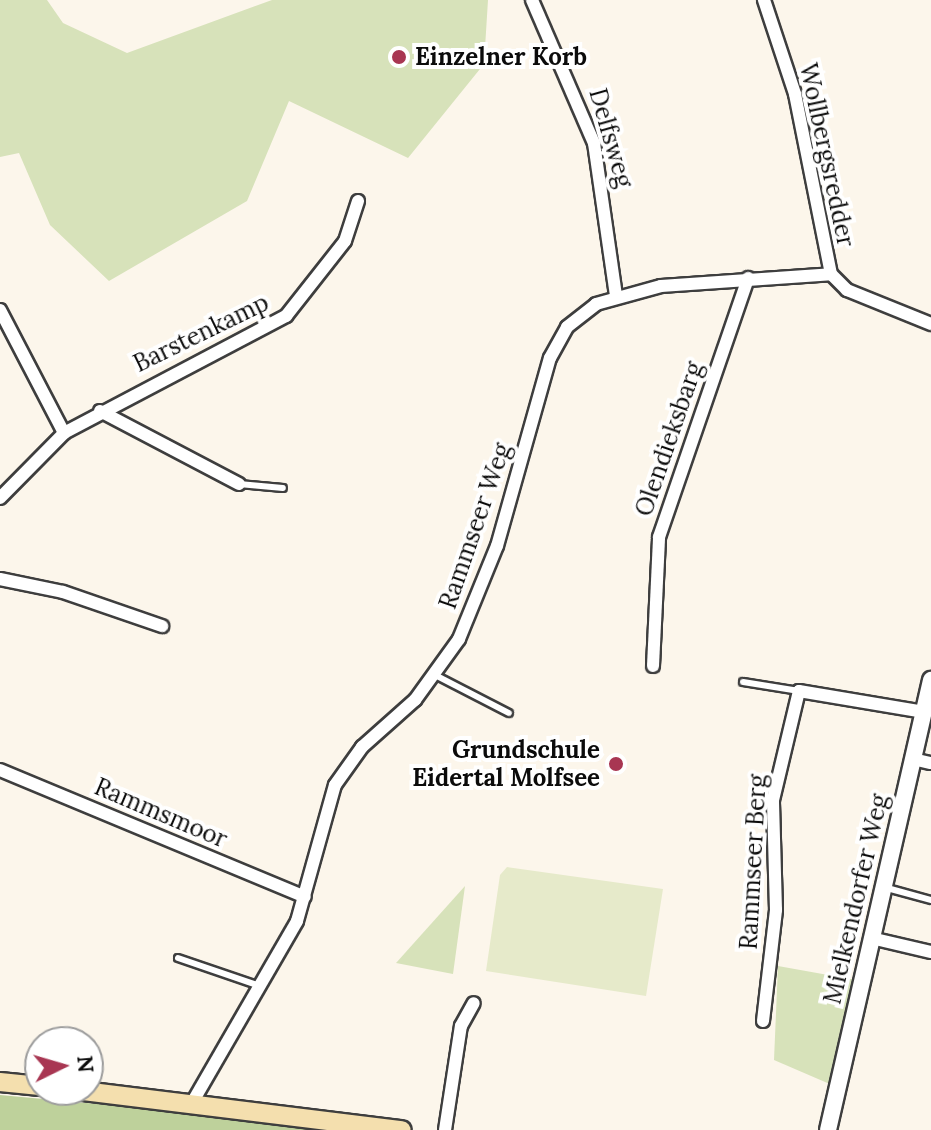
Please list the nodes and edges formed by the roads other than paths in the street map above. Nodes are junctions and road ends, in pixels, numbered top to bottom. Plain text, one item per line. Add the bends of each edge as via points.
1 (532, 0) edge
2 (764, 0) edge
3 (358, 201) dead end
4 (831, 274) junction
5 (748, 278) junction
6 (616, 296) junction
7 (0, 310) edge
8 (931, 324) edge
9 (100, 411) junction
10 (64, 433) junction
11 (239, 484) joint
12 (283, 488) dead end
13 (0, 498) edge
14 (0, 579) edge
15 (162, 626) dead end
16 (653, 666) dead end
17 (435, 675) junction
18 (931, 680) edge
19 (743, 682) dead end
20 (799, 691) junction
21 (924, 712) junction
22 (509, 713) dead end
23 (913, 759) junction
24 (931, 763) edge
25 (0, 770) edge
26 (883, 887) junction
27 (305, 897) junction
28 (931, 900) edge
29 (871, 938) junction
30 (931, 952) edge
31 (178, 958) dead end
32 (260, 986) junction
33 (474, 1003) dead end
34 (763, 1021) dead end
35 (0, 1082) edge
36 (24, 1084) edge
37 (104, 1093) edge
38 (192, 1103) junction
39 (402, 1130) edge
40 (445, 1130) edge
41 (828, 1130) edge

1 - 6 street, Delfsweg via 594,143
2 - 4 street, Wollbergsredder via 795,94
3 - 9 street, Barstenkamp via 345,241 286,316
4 - 5 street, Rammseer Weg
4 - 8 street via 847,290
5 - 6 street, Rammseer Weg
5 - 16 street, Olendieksbarg via 659,537
6 - 17 street, Rammseer Weg via 584,312 556,345 497,546 459,639
7 - 10 street
9 - 10 street, Barstenkamp
9 - 11 street
10 - 13 street, Barstenkamp
11 - 12 lane
14 - 15 street via 63,592
17 - 22 lane
17 - 27 street, Rammseer Weg via 362,747 335,785
18 - 21 street, Mielkendorfer Weg
19 - 20 lane
20 - 21 street
20 - 34 street, Rammseer Berg via 773,800 776,910
21 - 23 street, Mielkendorfer Weg
23 - 24 street
23 - 26 street, Mielkendorfer Weg
25 - 27 street, Rammsmoor
26 - 28 lane
26 - 29 street, Mielkendorfer Weg
27 - 32 street, Rammseer Weg
29 - 30 street
29 - 41 street, Mielkendorfer Weg
31 - 32 lane
32 - 38 street, Rammseer Weg
33 - 40 street via 461,1026
35 - 36 main road
37 - 38 main road
38 - 39 main road

